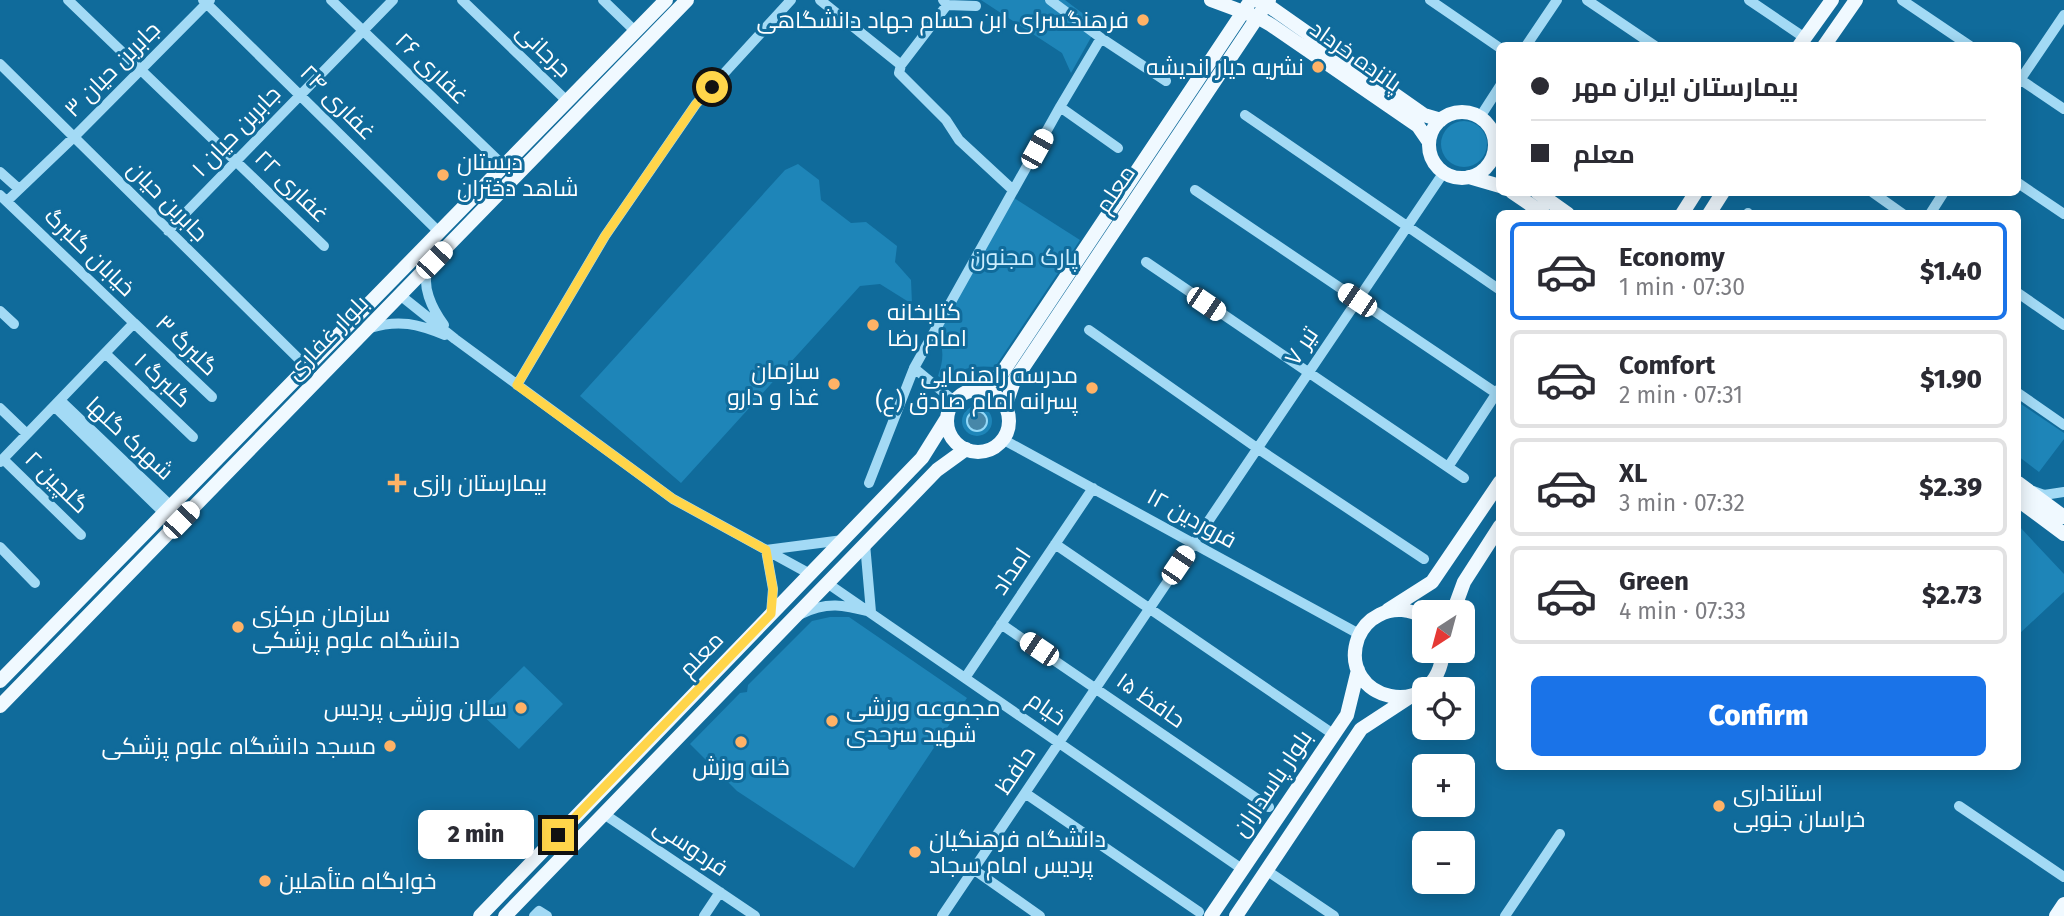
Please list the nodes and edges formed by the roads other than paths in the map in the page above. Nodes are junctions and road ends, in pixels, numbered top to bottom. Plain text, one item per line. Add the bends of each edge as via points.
1 (68, 0) edge
2 (331, 0) edge
3 (393, 0) edge
4 (462, 0) edge
5 (603, 0) edge
6 (666, 0) edge
7 (687, 0) edge
8 (791, 0) edge
9 (820, 0) edge
10 (1050, 0) edge
11 (1211, 0) edge
12 (1430, 0) edge
13 (1556, 0) edge
14 (1587, 0) edge
15 (1749, 0) edge
16 (1832, 0) edge
17 (1856, 0) edge
18 (1902, 0) edge
19 (207, 1) edge
20 (945, 2) edge
21 (976, 6) dead end
22 (1257, 6) edge
23 (2064, 15) edge
24 (363, 31) junction
25 (635, 31) junction
26 (1101, 38) junction
27 (1530, 42) edge
28 (1649, 42) edge
29 (1802, 42) edge
30 (1827, 42) edge
31 (1964, 42) edge
32 (1496, 45) edge
33 (0, 64) edge
34 (901, 65) junction
35 (141, 70) junction
36 (2021, 77) edge
37 (1166, 81) dead end
38 (2021, 81) edge
39 (1496, 92) edge
40 (301, 95) junction
41 (567, 101) junction
42 (1060, 107) junction
43 (2064, 109) edge
44 (1245, 115) dead end
45 (1479, 117) junction
46 (1441, 120) junction
47 (75, 138) junction
48 (1429, 142) junction
49 (1496, 146) edge
50 (1118, 148) dead end
51 (1496, 157) edge
52 (236, 161) junction
53 (504, 166) junction
54 (0, 172) edge
55 (1444, 172) junction
56 (1469, 177) junction
57 (1496, 185) edge
58 (2021, 185) edge
59 (19, 189) junction
60 (1013, 190) junction
61 (1195, 190) dead end
62 (1518, 196) edge
63 (1543, 196) edge
64 (1878, 196) edge
65 (3, 198) edge
66 (1538, 210) edge
67 (1562, 210) edge
68 (1897, 210) edge
69 (2064, 214) edge
70 (1407, 227) junction
71 (168, 231) junction
72 (439, 232) junction
73 (324, 246) dead end
74 (434, 260) junction
75 (1146, 262) dead end
76 (1496, 287) edge
77 (400, 295) junction
78 (2021, 295) edge
79 (1357, 300) junction
80 (0, 311) edge
81 (134, 323) junction
82 (14, 324) dead end
83 (2064, 325) edge
84 (367, 329) junction
85 (1089, 330) dead end
86 (455, 339) junction
87 (105, 353) junction
88 (307, 367) junction
89 (914, 368) junction
90 (1309, 373) junction
91 (517, 385) junction
92 (981, 390) junction
93 (1496, 390) edge
94 (1496, 394) edge
95 (2021, 395) edge
96 (212, 397) dead end
97 (954, 401) junction
98 (57, 403) junction
99 (1005, 407) junction
100 (0, 408) edge
101 (947, 418) junction
102 (2064, 425) edge
103 (27, 434) junction
104 (193, 437) dead end
105 (1004, 440) junction
106 (1257, 448) junction
107 (966, 449) junction
108 (1, 461) edge
109 (1448, 467) junction
110 (1464, 478) dead end
111 (869, 483) dead end
112 (1093, 488) junction
113 (1496, 488) edge
114 (2021, 490) edge
115 (2021, 491) edge
116 (2021, 491) edge
117 (2064, 492) edge
118 (168, 509) junction
119 (2064, 517) edge
120 (1496, 532) edge
121 (2064, 534) edge
122 (81, 535) dead end
123 (843, 540) junction
124 (1193, 543) junction
125 (865, 544) junction
126 (1055, 544) junction
127 (0, 547) edge
128 (766, 550) junction
129 (1424, 559) dead end
130 (810, 574) junction
131 (35, 583) dead end
132 (827, 583) junction
133 (1457, 600) edge
134 (1148, 610) junction
135 (871, 612) junction
136 (1385, 612) junction
137 (1412, 613) edge
138 (771, 614) junction
139 (795, 616) junction
140 (1001, 624) junction
141 (1359, 634) junction
142 (1359, 670) junction
143 (3, 673) edge
144 (965, 678) junction
145 (1095, 688) junction
146 (1412, 695) edge
147 (1412, 696) edge
148 (0, 706) edge
149 (1333, 734) junction
150 (1059, 742) junction
151 (1025, 793) junction
152 (1959, 806) dead end
153 (1269, 807) dead end
154 (604, 814) junction
155 (1560, 834) dead end
156 (973, 869) junction
157 (1242, 869) junction
158 (1266, 870) junction
159 (2064, 877) edge
160 (720, 892) junction
161 (2064, 904) edge
162 (1205, 914) edge
163 (480, 916) edge
164 (505, 916) edge
165 (704, 916) edge
166 (755, 916) edge
167 (942, 916) edge
168 (1040, 916) edge
169 (1236, 916) edge
170 (1334, 916) edge
171 (1505, 916) edge
172 (2056, 916) edge

1 - 35 street, غفاری ۲۲
2 - 24 street, غفاری ۲۶
3 - 24 street, جابربن حیان ۱
4 - 41 street, جرجانی
5 - 25 street
6 - 25 main road, بلوار غفاری
7 - 74 main road, بلوار غفاری
8 - 91 street via 696,104 605,236
9 - 34 street
10 - 26 street
11 - 22 main road, پانزده خرداد
12 - 32 street
13 - 27 street
14 - 28 street
15 - 29 street
16 - 29 main road
17 - 30 main road
18 - 31 street
19 - 35 street, جابربن حیان ۳
19 - 40 street, غفاری ۲۴
20 - 21 street
20 - 34 street
22 - 46 main road, پانزده خرداد via 1424,115
22 - 48 main road, پانزده خرداد via 1418,126
22 - 92 main road, معلم via 1002,373
22 - 99 main road, معلم via 1014,381
23 - 36 street
24 - 40 street, جابربن حیان ۱
24 - 53 street, غفاری ۲۶
25 - 41 main road, بلوار غفاری
26 - 37 street
26 - 42 street
33 - 47 street, جابربن حیان
34 - 60 street via 902,78
35 - 47 street, جابربن حیان ۳
35 - 52 street, غفاری ۲۲
38 - 43 street
39 - 45 street
40 - 52 street, جابربن حیان ۱
40 - 72 street, غفاری ۲۴
41 - 53 main road, بلوار غفاری
42 - 50 street
42 - 60 street
44 - 70 street
45 - 46 main road via 1464,112
45 - 49 main road via 1492,129
46 - 48 main road
47 - 59 street, جابربن حیان ۳
47 - 71 street, جابربن حیان
48 - 55 main road via 1432,159
51 - 56 main road
52 - 71 street, جابربن حیان ۱
52 - 73 street, غفاری ۲۲
53 - 72 main road, بلوار غفاری
54 - 59 street
55 - 56 main road
55 - 70 street, ۷ تیر
56 - 57 main road
58 - 69 street
59 - 65 street, جابربن حیان ۳
60 - 89 street
61 - 79 street
62 - 66 main road
63 - 67 main road
64 - 68 street
65 - 81 street, خیابان گلبرگ
70 - 76 street
70 - 79 street, ۷ تیر
71 - 88 street, جابربن حیان
72 - 88 main road, بلوار غفاری
74 - 77 main road, بلوار غفاری
74 - 86 street via 426,272 431,304
75 - 90 street
77 - 84 main road, بلوار غفاری
77 - 86 street
78 - 83 street
79 - 90 street, ۷ تیر
79 - 93 street
80 - 82 street
81 - 87 street, خیابان گلبرگ
81 - 96 street, گلبرگ ۳
84 - 86 street via 403,323
84 - 148 main road, بلوار غفاری
85 - 106 street
86 - 91 street
87 - 98 street, خیابان گلبرگ
87 - 104 street, گلبرگ ۱
88 - 118 main road, بلوار غفاری
89 - 97 street
89 - 111 street
90 - 106 street, ۷ تیر
90 - 109 street
91 - 128 street via 673,499
92 - 97 main road via 969,391
92 - 99 main road via 993,394
94 - 109 street
95 - 102 street
97 - 101 main road
98 - 103 street, خیابان گلبرگ
98 - 118 street, شهرک گلها
99 - 105 main road via 1009,424
100 - 103 street
101 - 107 main road via 954,441
101 - 123 main road, معلم via 922,458
103 - 108 street, خیابان گلبرگ
105 - 107 main road via 987,451
105 - 112 street, ۱۲ فروردین
106 - 124 street, ۷ تیر
106 - 129 street
107 - 125 main road, معلم via 937,470
108 - 122 street, گلچین ۲
109 - 110 street
112 - 124 street, ۱۲ فروردین
112 - 126 street, امداد
113 - 136 main road via 1432,582
114 - 117 street via 2044,495
115 - 119 main road
116 - 121 main road
118 - 143 main road, بلوار غفاری
120 - 133 main road
123 - 128 street
123 - 130 main road, معلم
124 - 134 street, حافظ
124 - 141 street, ۱۲ فروردین
125 - 132 main road, معلم
125 - 135 street
126 - 134 street
126 - 140 street, امداد
127 - 131 street
128 - 130 street
128 - 138 street via 773,589
130 - 138 main road, معلم
132 - 135 street, خیام
132 - 139 main road, معلم
134 - 145 street, حافظ
134 - 149 street
135 - 139 street via 841,605 815,607
135 - 144 street, خیام
136 - 137 main road
136 - 141 main road
138 - 163 main road, معلم
139 - 154 main road, معلم
140 - 144 street, امداد
140 - 145 street, حافظ ۱۵
141 - 142 main road, بلوار پاسداران via 1355,656
142 - 146 main road via 1379,693
142 - 149 main road, بلوار پاسداران via 1347,715
144 - 150 street, خیام
145 - 150 street, حافظ
145 - 153 street, حافظ ۱۵
147 - 158 main road, بلوار پاسداران via 1361,729
149 - 157 main road, بلوار پاسداران
150 - 151 street, حافظ
150 - 157 street, خیام
151 - 156 street, حافظ
151 - 162 street
152 - 159 street
154 - 160 street, فردوسی
154 - 164 main road, معلم
155 - 171 street
156 - 167 street, حافظ
156 - 168 street
157 - 162 main road, بلوار پاسداران
158 - 169 main road, بلوار پاسداران
158 - 170 street
160 - 165 street
160 - 166 street, فردوسی
161 - 172 main road

